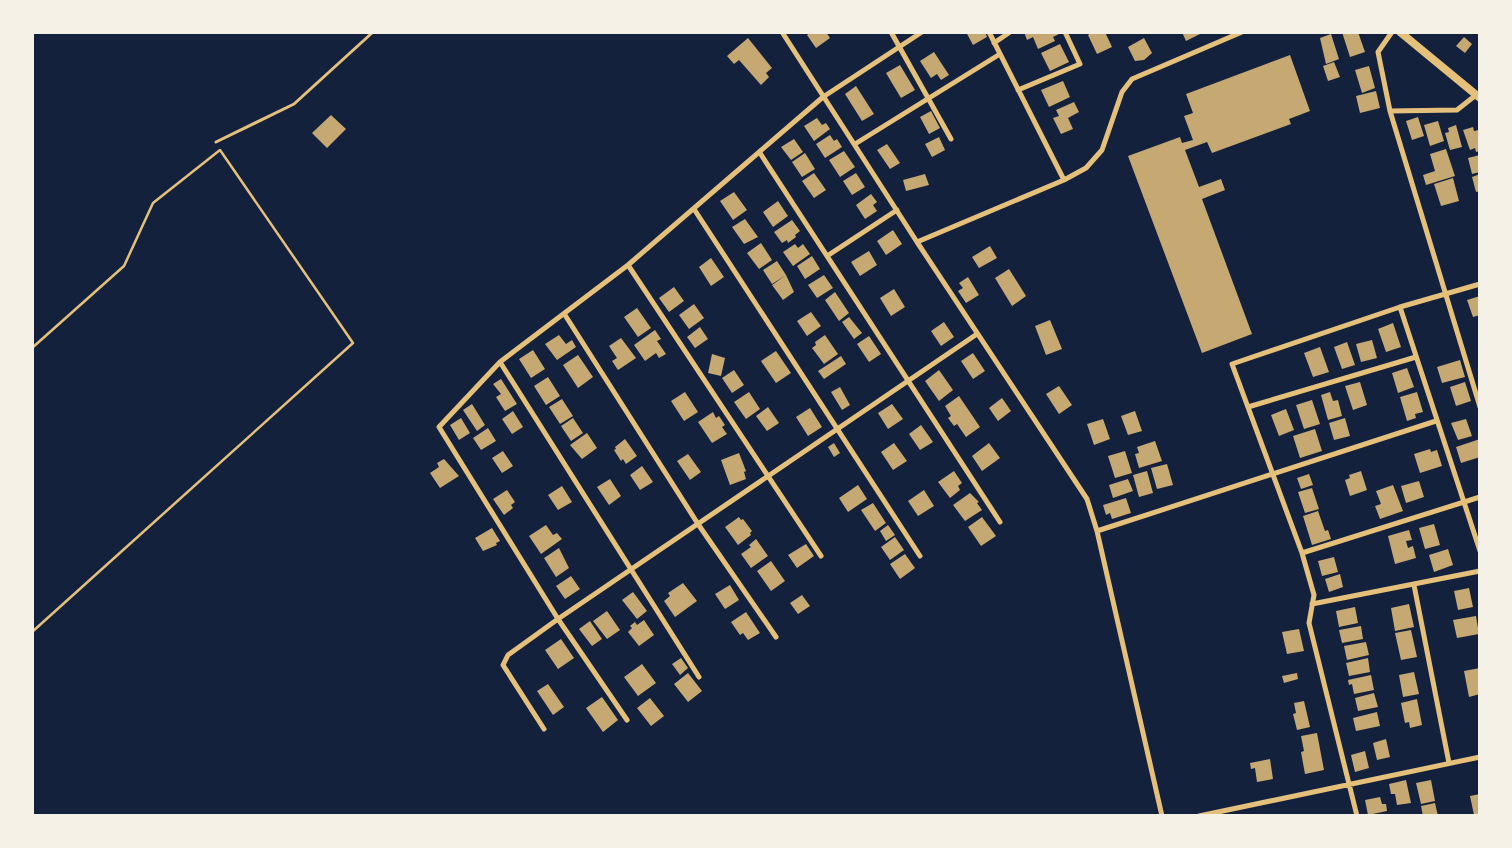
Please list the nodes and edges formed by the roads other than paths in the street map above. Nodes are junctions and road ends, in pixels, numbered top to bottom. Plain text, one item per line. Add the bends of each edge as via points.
1 (373, 32) edge
2 (782, 32) edge
3 (891, 32) edge
4 (922, 32) edge
5 (989, 32) edge
6 (1010, 32) edge
7 (1065, 32) edge
8 (1242, 32) edge
9 (1392, 32) edge
10 (1400, 32) edge
11 (1231, 34) edge
12 (994, 43) junction
13 (899, 47) junction
14 (1000, 54) junction
15 (1018, 90) junction
16 (823, 97) junction
17 (1478, 97) edge
18 (929, 98) junction
19 (1390, 111) junction
20 (951, 139) dead end
21 (216, 142) dead end
22 (855, 144) junction
23 (760, 152) junction
24 (1064, 180) junction
25 (694, 209) junction
26 (896, 210) junction
27 (917, 242) junction
28 (827, 256) junction
29 (628, 265) junction
30 (1480, 284) edge
31 (1446, 293) junction
32 (1400, 307) junction
33 (566, 315) junction
34 (977, 334) junction
35 (1416, 357) junction
36 (500, 362) junction
37 (907, 381) junction
38 (1248, 407) junction
39 (1480, 407) edge
40 (1436, 422) junction
41 (837, 429) junction
42 (1274, 475) junction
43 (767, 477) junction
44 (1480, 497) edge
45 (1464, 502) junction
46 (1000, 522) dead end
47 (698, 524) junction
48 (1097, 531) junction
49 (1480, 551) edge
50 (1302, 553) junction
51 (821, 556) dead end
52 (920, 556) dead end
53 (630, 570) junction
54 (1480, 571) edge
55 (1414, 586) junction
56 (1312, 604) junction
57 (558, 619) junction
58 (776, 637) dead end
59 (699, 677) dead end
60 (627, 720) dead end
61 (544, 729) dead end
62 (1480, 757) edge
63 (1449, 763) junction
64 (1349, 783) junction
65 (1162, 816) edge
66 (1200, 816) edge
67 (1357, 816) edge

1 - 21 lane via 294,104
2 - 16 street
3 - 13 street
4 - 13 street
5 - 12 street
6 - 12 street
7 - 15 street via 1080,64
8 - 11 street
9 - 19 street via 1378,52
10 - 17 street
11 - 24 street via 1132,80 1122,92 1102,150 1086,168
12 - 14 street
13 - 16 street
13 - 18 street
14 - 15 street
14 - 18 street
15 - 24 street
16 - 22 street
16 - 23 street
17 - 19 street via 1457,110
18 - 20 street
18 - 22 street
19 - 31 street
22 - 26 street
23 - 25 street
23 - 28 street
24 - 27 street
25 - 29 street
25 - 41 street
26 - 27 street
26 - 28 street
27 - 34 street
28 - 37 street
29 - 33 street
29 - 43 street
30 - 31 street
31 - 32 street
31 - 39 street
32 - 35 street
32 - 38 street via 1232,364
33 - 36 street
33 - 47 street
34 - 37 street
34 - 48 street via 1087,499
35 - 38 street
35 - 40 street
36 - 53 street
36 - 57 street via 439,427
37 - 41 street
37 - 46 street
38 - 42 street
40 - 42 street
40 - 45 street
41 - 43 street
41 - 52 street
42 - 48 street
42 - 50 street
43 - 47 street
43 - 51 street
44 - 45 street
45 - 49 street
45 - 50 street
47 - 53 street
47 - 58 street
48 - 65 street
50 - 56 street via 1314,595
53 - 57 street
53 - 59 street
54 - 55 street
55 - 56 street
55 - 63 street
56 - 64 street via 1308,623
57 - 60 street
57 - 61 street via 508,655 503,665
62 - 63 street
63 - 64 street
64 - 66 street
64 - 67 street

